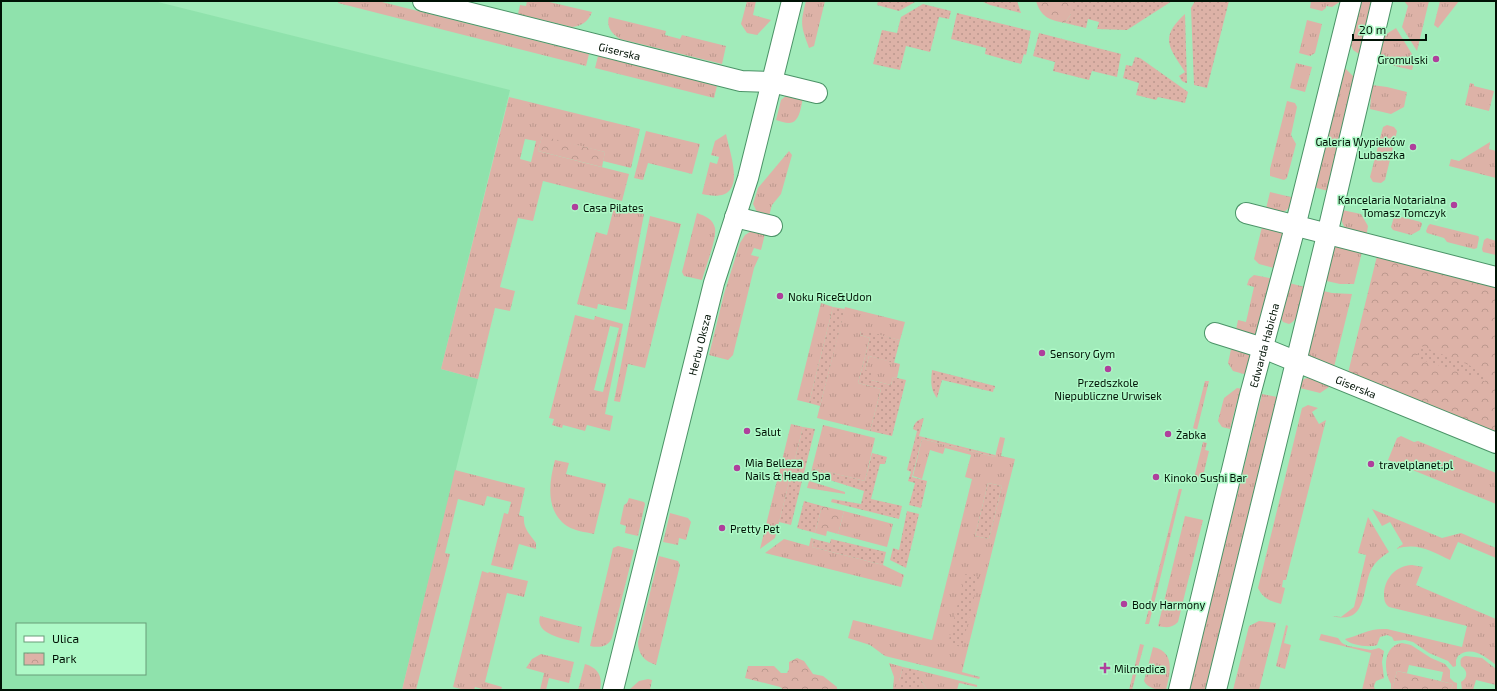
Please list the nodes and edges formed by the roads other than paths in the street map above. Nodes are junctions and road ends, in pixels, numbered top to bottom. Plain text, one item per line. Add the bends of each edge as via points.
1 (423, 1) edge
2 (792, 1) edge
3 (1351, 1) edge
4 (1382, 1) edge
5 (772, 82) junction
6 (817, 93) dead end
7 (1246, 213) dead end
8 (735, 217) junction
9 (772, 226) dead end
10 (1295, 227) junction
11 (1328, 235) junction
12 (1496, 277) edge
13 (1215, 333) dead end
14 (1263, 348) junction
15 (1297, 361) junction
16 (1496, 443) edge
17 (613, 690) edge
18 (1179, 690) edge
19 (1216, 690) edge

1 - 5 street, Giserska via 741,81
2 - 5 street, Herbu Oksza
3 - 10 street, Edwarda Habicha
4 - 11 street
5 - 6 street, Giserska
5 - 8 street, Herbu Oksza via 748,178
7 - 10 street
8 - 9 street
8 - 17 street, Herbu Oksza via 714,283
10 - 11 street
10 - 14 street, Edwarda Habicha
11 - 12 street
11 - 15 street
13 - 14 street, Giserska
14 - 15 street, Giserska
14 - 18 street, Edwarda Habicha
15 - 16 street, Giserska
15 - 19 street

